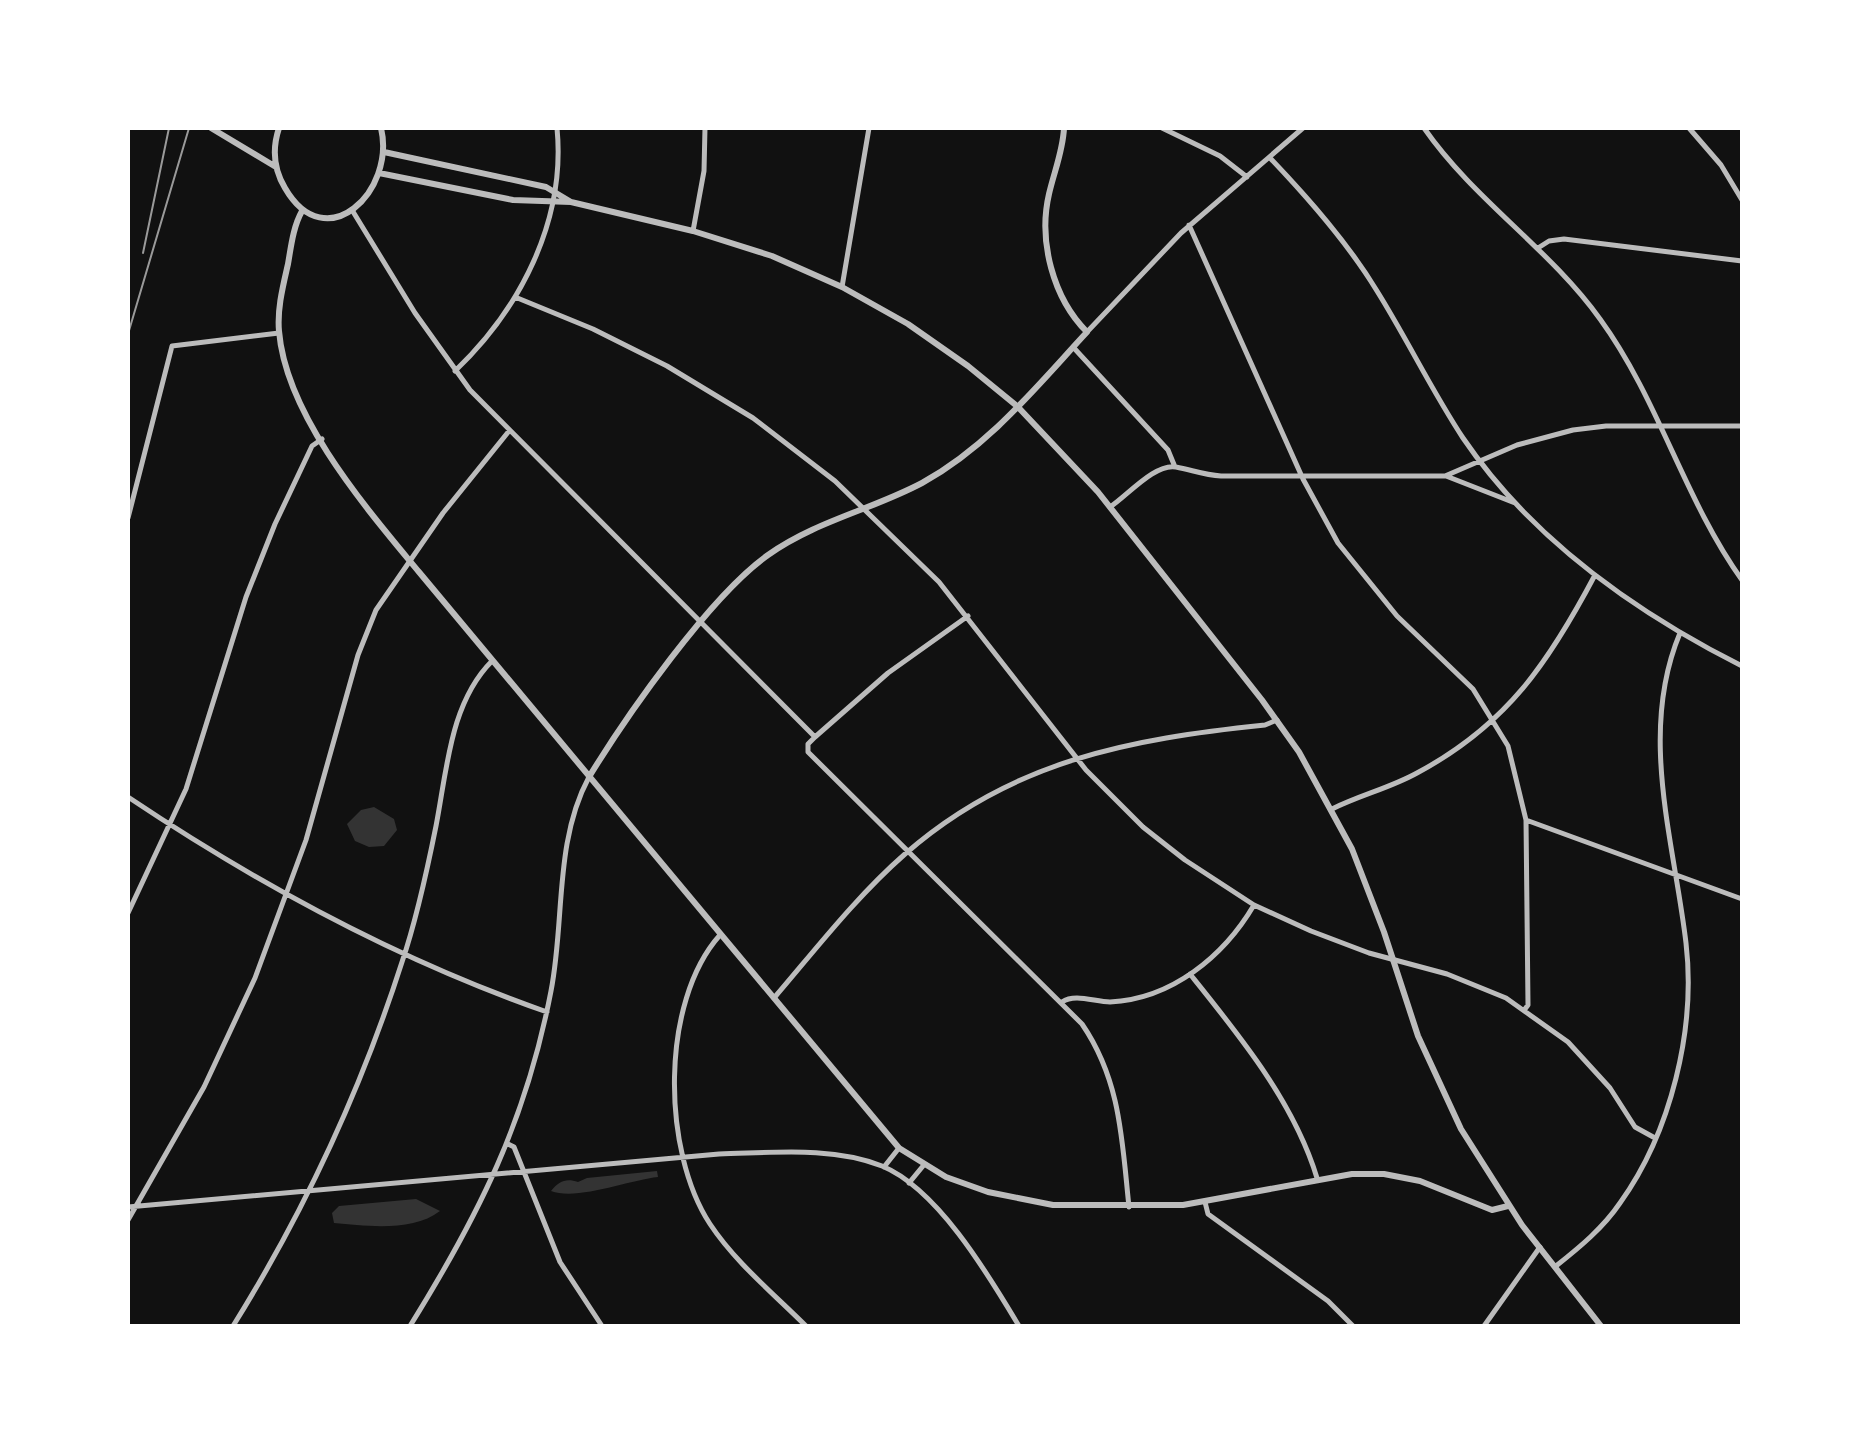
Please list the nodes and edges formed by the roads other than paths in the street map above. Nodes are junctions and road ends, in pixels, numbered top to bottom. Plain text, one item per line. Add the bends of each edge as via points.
1 (279, 128) edge
2 (381, 128) edge
3 (557, 128) edge
4 (705, 128) edge
5 (869, 128) edge
6 (1062, 128) edge
7 (1162, 128) edge
8 (1303, 128) edge
9 (1424, 128) edge
10 (1689, 128) edge
11 (218, 129) edge
12 (384, 152) junction
13 (1271, 159) junction
14 (276, 167) junction
15 (379, 173) junction
16 (1247, 177) junction
17 (554, 191) junction
18 (1742, 200) edge
19 (571, 202) junction
20 (552, 203) junction
21 (352, 210) junction
22 (302, 211) junction
23 (1189, 225) junction
24 (693, 231) junction
25 (1538, 248) junction
26 (1742, 261) edge
27 (842, 287) junction
28 (515, 297) junction
29 (1087, 332) junction
30 (279, 333) junction
31 (1073, 347) junction
32 (455, 371) junction
33 (1018, 407) junction
34 (1660, 425) junction
35 (1742, 426) edge
36 (509, 431) junction
37 (322, 439) junction
38 (1480, 461) junction
39 (1175, 467) junction
40 (1445, 476) junction
41 (1303, 479) junction
42 (1515, 503) junction
43 (1110, 507) junction
44 (866, 508) junction
45 (128, 518) edge
46 (409, 560) junction
47 (1595, 575) junction
48 (1742, 580) edge
49 (968, 616) junction
50 (702, 623) junction
51 (1680, 633) junction
52 (492, 661) junction
53 (1742, 666) edge
54 (1277, 720) junction
55 (1494, 720) junction
56 (815, 737) junction
57 (1074, 757) junction
58 (589, 777) junction
59 (128, 797) edge
60 (1332, 809) junction
61 (1526, 820) junction
62 (170, 825) junction
63 (908, 851) junction
64 (1675, 875) junction
65 (287, 895) junction
66 (1742, 899) edge
67 (1254, 905) junction
68 (128, 913) edge
69 (720, 935) junction
70 (405, 955) junction
71 (1392, 959) junction
72 (1190, 974) junction
73 (773, 999) junction
74 (1062, 1002) junction
75 (1525, 1009) junction
76 (547, 1012) junction
77 (1655, 1138) junction
78 (508, 1144) junction
79 (899, 1148) junction
80 (682, 1157) junction
81 (923, 1166) junction
82 (884, 1167) junction
83 (524, 1171) junction
84 (496, 1174) junction
85 (1317, 1178) junction
86 (909, 1183) junction
87 (308, 1191) junction
88 (1205, 1202) junction
89 (1508, 1206) junction
90 (128, 1207) edge
91 (137, 1207) junction
92 (1129, 1207) junction
93 (128, 1220) edge
94 (1540, 1247) junction
95 (1556, 1266) junction
96 (233, 1326) edge
97 (410, 1326) edge
98 (602, 1326) edge
99 (806, 1326) edge
100 (1019, 1326) edge
101 (1353, 1326) edge
102 (1484, 1326) edge
103 (1601, 1326) edge

1 - 14 street
2 - 12 street
3 - 17 street
4 - 24 street
5 - 27 street
6 - 29 street via 1045,213 1046,245 1059,288
7 - 16 street via 1220,156
8 - 13 street
9 - 25 street via 1484,200
10 - 18 street
11 - 14 street
12 - 15 street
12 - 17 street
13 - 16 street
13 - 38 street via 1366,274
14 - 22 street
15 - 20 street
15 - 21 street via 370,193
16 - 23 street
17 - 19 street
17 - 20 street
19 - 20 street
19 - 24 street
20 - 28 street via 536,257
21 - 22 street via 326,218
21 - 32 street
22 - 30 street via 284,283
23 - 29 street
23 - 41 street
24 - 27 street via 772,256
25 - 26 street via 1564,239
25 - 34 street via 1608,330
27 - 33 street via 929,337
28 - 32 street
28 - 44 street via 593,329 722,398 818,466
29 - 31 street
30 - 37 street via 289,375
30 - 45 street via 172,346
31 - 33 street
31 - 39 street via 1168,450
32 - 36 street
33 - 43 street
33 - 44 street via 949,467
34 - 35 street
34 - 38 street via 1561,432
34 - 48 street via 1698,509
36 - 46 street
36 - 50 street
37 - 46 street via 368,510
37 - 62 street via 312,446 265,547
38 - 40 street
38 - 42 street
39 - 41 street via 1195,475
39 - 43 street via 1157,472
40 - 41 street
40 - 42 street
41 - 55 street via 1361,575 1473,689
42 - 47 street
43 - 54 street
44 - 49 street
44 - 50 street via 816,526 766,556
46 - 52 street
46 - 65 street via 365,637
47 - 51 street
47 - 55 street via 1546,661
49 - 56 street via 888,673
49 - 57 street
50 - 56 street
50 - 58 street
51 - 53 street
51 - 64 street via 1666,672 1661,710 1666,817
52 - 58 street
52 - 70 street via 471,691 454,735
54 - 57 street via 1141,740
54 - 60 street
55 - 60 street via 1417,773
55 - 61 street via 1515,767
56 - 63 street via 808,752
57 - 63 street via 991,794
57 - 67 street via 1143,827
58 - 69 street
58 - 76 street via 568,832
59 - 62 street
60 - 71 street via 1368,887
61 - 64 street
61 - 75 street
62 - 65 street
62 - 68 street
63 - 73 street
63 - 74 street
64 - 66 street
64 - 77 street via 1686,946 1686,1006 1675,1076
65 - 70 street
65 - 91 street via 204,1087
67 - 71 street
67 - 72 street via 1225,946
69 - 73 street
69 - 80 street via 692,987 678,1040 675,1101
70 - 76 street
70 - 87 street via 347,1112
71 - 75 street via 1474,984
71 - 89 street via 1445,1098
72 - 74 street via 1128,1000
72 - 85 street via 1267,1078
73 - 79 street
74 - 92 street via 1095,1043 1113,1084
75 - 77 street via 1577,1051 1635,1127
76 - 78 street
77 - 95 street via 1614,1211
78 - 83 street
78 - 84 street
79 - 81 street
79 - 82 street
80 - 82 street via 796,1153
80 - 83 street
80 - 99 street via 697,1201 717,1234
81 - 86 street
81 - 92 street via 1016,1198 1053,1205
82 - 86 street
83 - 84 street
83 - 98 street via 560,1262
84 - 87 street
84 - 97 street
85 - 88 street
85 - 89 street via 1384,1174 1450,1190 1492,1210
86 - 100 street via 962,1241
87 - 91 street
87 - 96 street
88 - 92 street
88 - 101 street via 1208,1214 1305,1282
89 - 94 street
90 - 91 street
91 - 93 street
94 - 95 street
94 - 102 street
95 - 103 street

